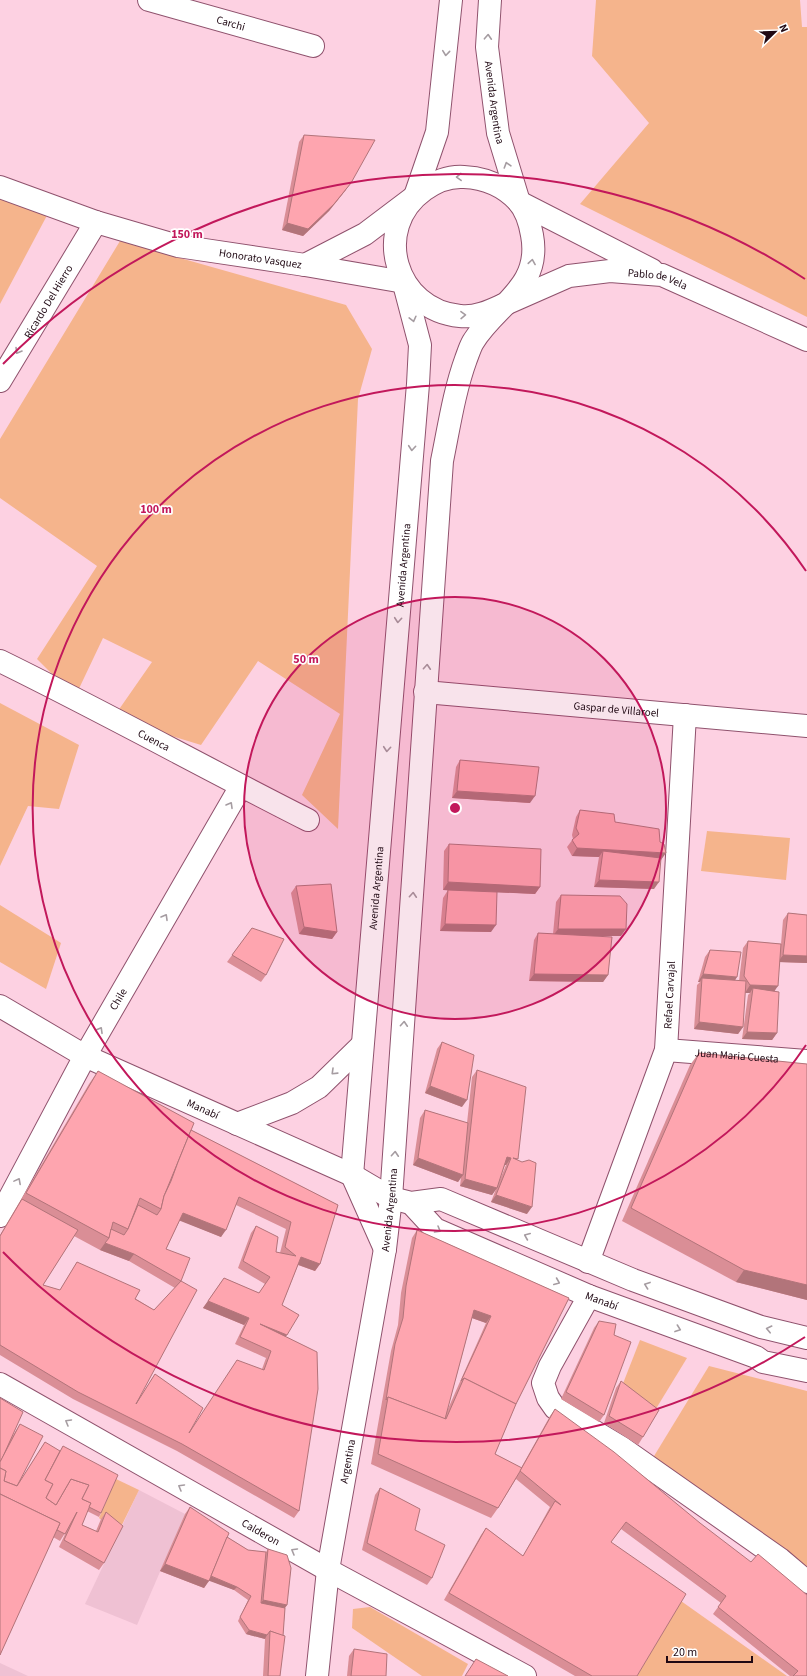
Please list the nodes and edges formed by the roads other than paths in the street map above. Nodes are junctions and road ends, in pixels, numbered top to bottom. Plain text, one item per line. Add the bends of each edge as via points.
1 (149, 0) edge
2 (451, 0) edge
3 (490, 0) edge
4 (314, 46) dead end
5 (0, 187) edge
6 (415, 196) junction
7 (519, 202) junction
8 (96, 222) junction
9 (305, 265) junction
10 (662, 275) junction
11 (404, 282) junction
12 (504, 305) junction
13 (807, 340) edge
14 (0, 381) edge
15 (0, 661) edge
16 (425, 692) junction
17 (685, 715) junction
18 (807, 726) edge
19 (241, 786) junction
20 (308, 820) dead end
21 (0, 1006) edge
22 (362, 1045) junction
23 (666, 1050) junction
24 (85, 1056) junction
25 (807, 1061) edge
26 (238, 1124) junction
27 (352, 1175) junction
28 (401, 1200) junction
29 (0, 1216) edge
30 (385, 1249) junction
31 (588, 1262) junction
32 (589, 1296) junction
33 (807, 1338) edge
34 (807, 1371) edge
35 (0, 1384) edge
36 (328, 1570) junction
37 (807, 1582) edge
38 (317, 1676) edge
39 (525, 1676) edge

1 - 4 street, Carchi
2 -> 6 street via 437,132
7 -> 3 street, Avenida Argentina via 498,133 487,47
5 - 8 street, Honorato Vasquez
7 -> 6 street via 501,187 480,178 457,176 434,182
6 - 9 street, Honorato Vasquez via 365,234
6 - 11 street via 401,215 394,237 396,260
7 - 10 street
12 -> 7 street via 520,289 531,269 534,246 530,223
8 - 9 street, Honorato Vasquez via 178,246
8 -> 14 street, Ricardo Del Hierro
9 - 11 street
10 - 12 street, Pablo de Vela via 610,271 569,276
10 - 13 street, Pablo de Vela
11 -> 12 street via 418,299 438,311 453,315 483,314
11 -> 22 street, Avenida Argentina via 420,353
16 -> 12 street, Avenida Argentina via 442,461 458,381 473,342
15 - 19 street, Cuenca via 75,697
16 - 17 street, Gaspar de Villaroel
28 -> 16 street, Avenida Argentina
17 - 18 street, Gaspar de Villaroel
17 - 23 street, Refael Carvajal
19 - 20 street, Cuenca
24 -> 19 street, Chile
21 - 24 street, Manabí
22 -> 26 street via 319,1087 292,1103
22 - 27 street, Avenida Argentina
23 - 25 street, Juan Maria Cuesta
23 - 31 street, Refael Carvajal
24 - 26 street, Manabí
29 -> 24 street, Chile
26 - 27 street, Manabí
27 - 28 street, Manabí
27 - 30 street, Avenida Argentina
28 - 30 street, Avenida Argentina
31 -> 28 street via 441,1199
28 -> 32 street, Manabí via 435,1229
30 - 36 street, Argentina
33 -> 31 street via 761,1327
32 -> 34 street, Manabí via 756,1357 763,1362
32 - 37 street via 568,1331 543,1383 554,1408 622,1448 780,1559
36 -> 35 street, Calderon
36 - 38 street, Argentina
36 - 39 street, Calderon

